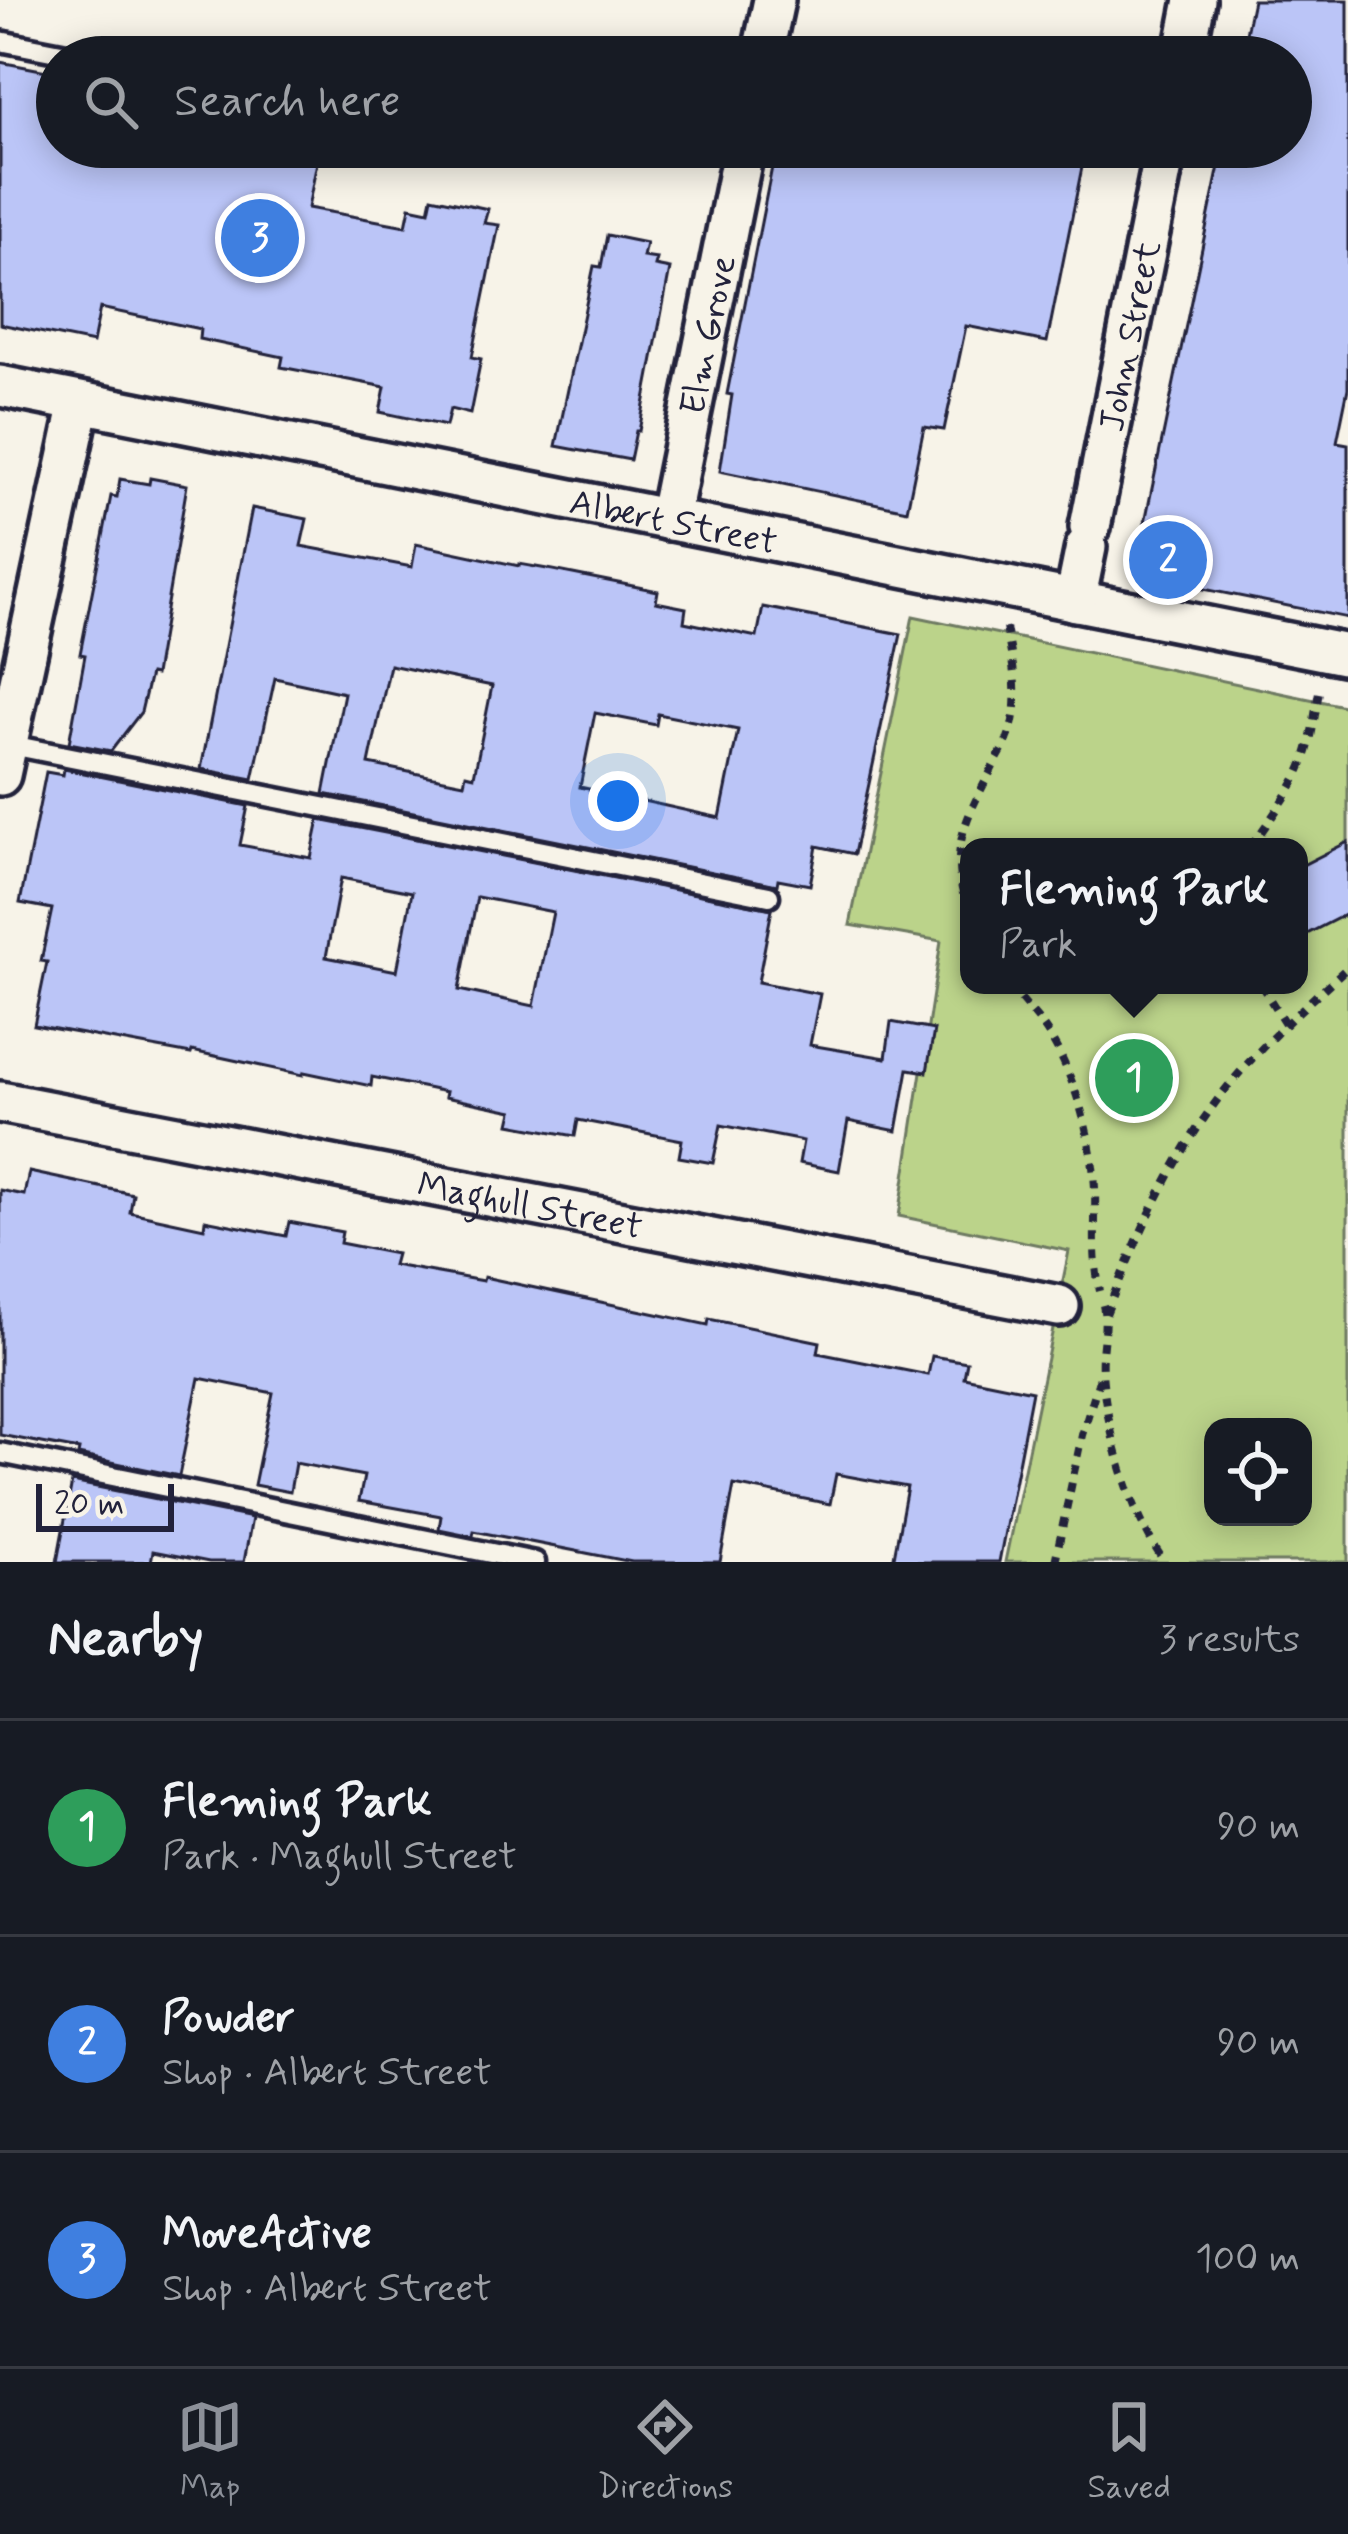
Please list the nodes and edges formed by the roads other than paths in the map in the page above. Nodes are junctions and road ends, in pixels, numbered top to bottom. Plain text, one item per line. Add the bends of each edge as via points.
1 (774, 0) edge
2 (1196, 0) edge
3 (766, 36) edge
4 (1188, 36) edge
5 (0, 40) edge
6 (36, 47) edge
7 (740, 168) edge
8 (1162, 168) edge
9 (0, 386) edge
10 (80, 403) junction
11 (669, 520) junction
12 (1075, 601) junction
13 (1338, 653) edge
14 (3, 760) edge
15 (769, 896) dead end
16 (0, 1102) edge
17 (1059, 1306) dead end
18 (0, 1454) edge
19 (535, 1562) edge

1 - 3 street
2 - 4 street
5 - 6 lane
7 - 11 street, Elm Grove
8 - 12 street, John Street
9 - 10 street, Albert Street
10 - 11 street, Albert Street
10 - 14 street
11 - 12 street, Albert Street
12 - 13 street, Albert Street
14 - 15 lane
16 - 17 street, Maghull Street
18 - 19 lane

